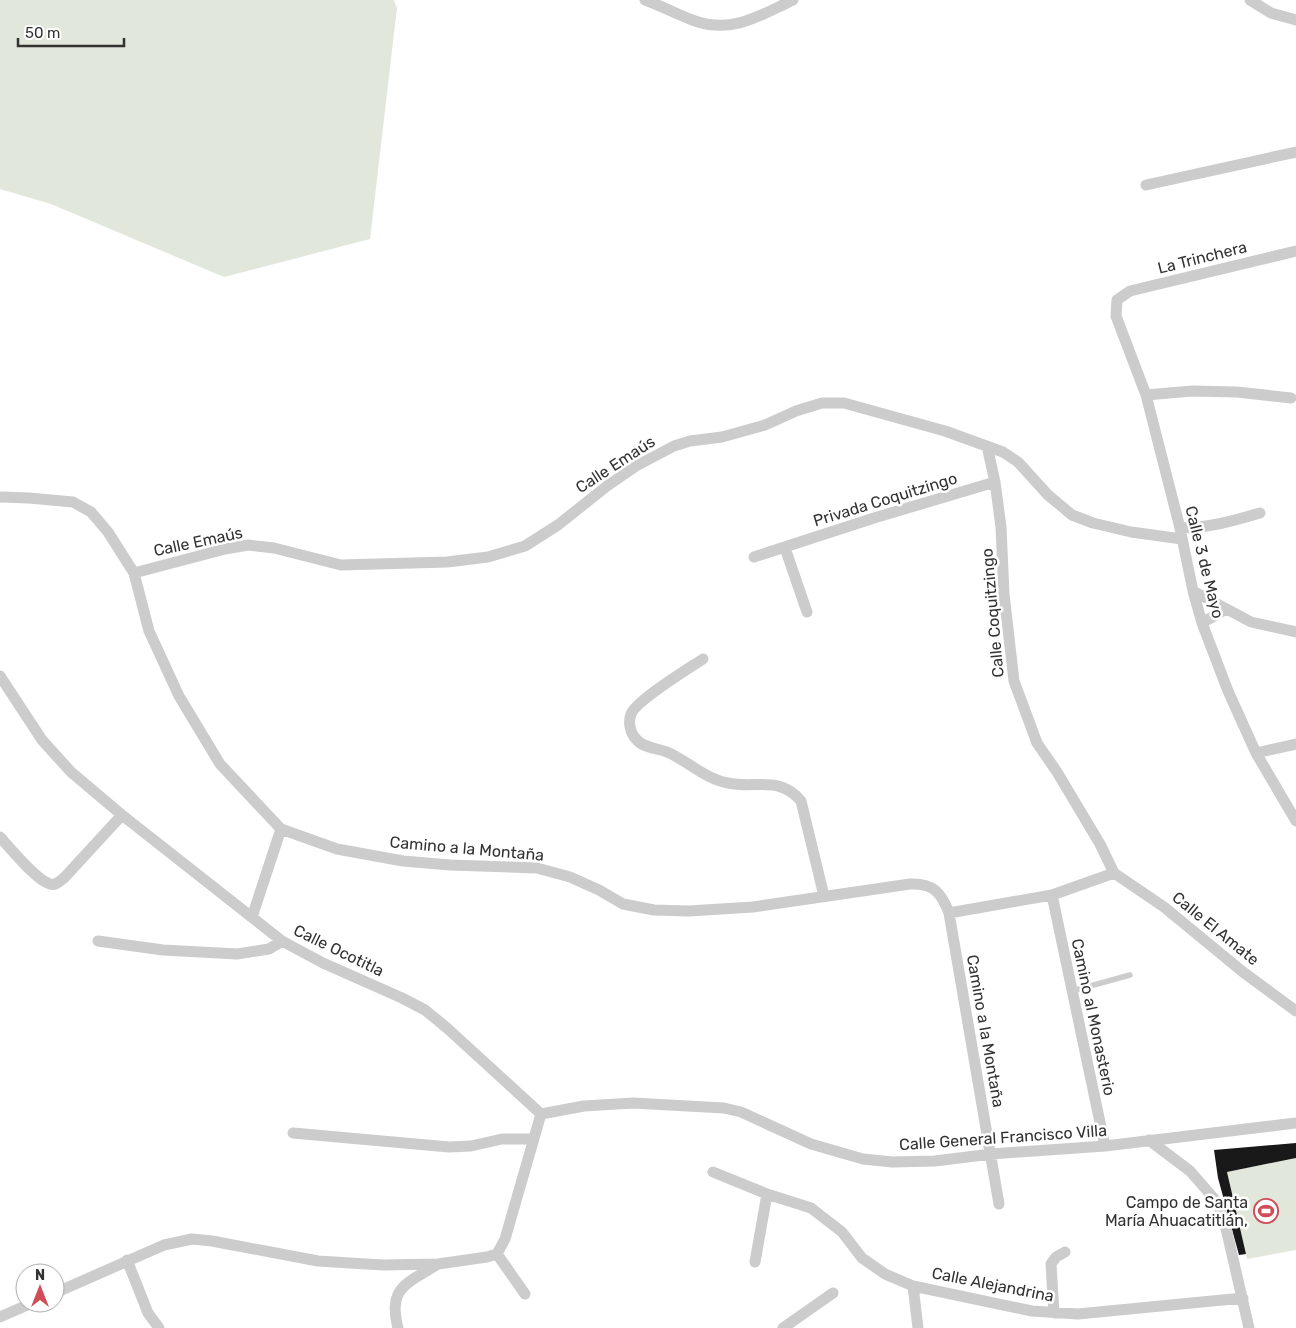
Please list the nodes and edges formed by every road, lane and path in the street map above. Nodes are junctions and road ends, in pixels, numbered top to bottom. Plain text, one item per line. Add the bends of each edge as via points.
1 (645, 0) edge
2 (794, 0) edge
3 (1250, 0) edge
4 (1296, 20) edge
5 (1296, 152) edge
6 (1146, 185) dead end
7 (1296, 251) edge
8 (1118, 300) joint
9 (1146, 395) junction
10 (1291, 398) dead end
11 (987, 446) junction
12 (995, 482) junction
13 (0, 497) edge
14 (1260, 513) dead end
15 (1181, 533) junction
16 (785, 548) junction
17 (754, 557) dead end
18 (134, 572) junction
19 (1193, 591) junction
20 (1226, 609) junction
21 (808, 612) dead end
22 (1202, 623) junction
23 (1296, 632) edge
24 (703, 659) dead end
25 (0, 676) edge
26 (1296, 744) edge
27 (1256, 753) junction
28 (122, 815) junction
29 (1296, 821) edge
30 (281, 829) junction
31 (0, 837) edge
32 (1114, 872) junction
33 (1052, 895) junction
34 (824, 896) junction
35 (949, 913) junction
36 (252, 917) junction
37 (98, 941) dead end
38 (282, 941) junction
39 (1130, 974) dead end
40 (1072, 991) junction
41 (1296, 1011) edge
42 (541, 1114) junction
43 (1296, 1123) edge
44 (293, 1133) dead end
45 (534, 1139) junction
46 (1149, 1140) junction
47 (1105, 1146) junction
48 (991, 1154) junction
49 (713, 1172) dead end
50 (767, 1194) junction
51 (999, 1204) dead end
52 (1065, 1252) dead end
53 (498, 1254) junction
54 (127, 1260) junction
55 (755, 1262) dead end
56 (438, 1264) junction
57 (913, 1286) junction
58 (65, 1288) edge
59 (833, 1293) dead end
60 (525, 1294) dead end
61 (1243, 1298) junction
62 (15, 1311) edge
63 (1054, 1313) junction
64 (0, 1318) edge
65 (159, 1328) edge
66 (398, 1328) edge
67 (783, 1328) edge
68 (918, 1328) edge
69 (1249, 1328) edge

1 - 2 street via 697,22 716,25 749,22
3 - 4 street via 1271,13
5 - 6 street
7 - 8 street, La Trinchera via 1130,291
8 - 9 street, Calle 3 de Mayo via 1116,316
9 - 10 street via 1192,391
9 - 15 street, Calle 3 de Mayo
11 - 12 street, Calle Coquitzingo
11 - 15 street, Calle Emaús via 1018,462 1072,515 1131,532
11 - 18 street, Calle Emaús via 844,403 822,403 765,426 674,446 606,486 558,525 524,546 488,557 447,562 342,565 248,545
12 - 16 street, Privada Coquitzingo
12 - 32 street, Calle Coquitzingo via 1002,526 1004,594 1014,681 1037,743
13 - 18 street, Camino a la Montaña via 73,502 91,512
14 - 15 street, Calle Emaús
15 - 19 street, Calle 3 de Mayo
16 - 17 street, Privada Coquitzingo
16 - 21 street
18 - 30 street, Camino a la Montaña via 149,631 179,696 220,764
19 - 20 street
19 - 22 street, Calle 3 de Mayo
20 - 22 street
20 - 23 street via 1251,622
22 - 27 street, Calle 3 de Mayo
24 - 34 street via 640,704 631,714 631,732 636,740 667,752 715,779 783,786 794,792 801,801
25 - 28 street, Calle Ocotitla via 42,740 71,772
26 - 27 street
27 - 29 street, Calle 3 de Mayo
28 - 31 street via 55,884 41,878
28 - 36 street, Calle Ocotitla
30 - 34 street, Camino a la Montaña via 338,849 403,861 538,868 599,890 623,904 654,910 753,907
30 - 36 street
32 - 33 street
32 - 41 street, Calle El Amate via 1164,907
33 - 35 street
33 - 40 street, Camino al Monasterio
34 - 35 street, Camino a la Montaña via 922,884 934,889 944,900
35 - 48 street, Camino a la Montaña
36 - 38 street, Calle Ocotitla
37 - 38 street via 163,950 237,954 269,949
38 - 42 street, Calle Ocotitla via 425,1010
39 - 40 lane
40 - 47 street, Camino al Monasterio
42 - 45 street
42 - 48 street, Calle General Francisco Villa via 584,1106 633,1104 724,1108 741,1112 812,1144 863,1159 935,1161
43 - 46 street, Calle General Francisco Villa
44 - 45 street via 448,1147 502,1139
45 - 53 street
46 - 47 street, Calle General Francisco Villa
46 - 61 street via 1190,1171 1218,1203
47 - 48 street, Calle General Francisco Villa
48 - 51 street, Camino a la Montaña
49 - 50 street, Calle Alejandrina
50 - 55 street
50 - 57 street, Calle Alejandrina via 812,1208 842,1232 862,1258 885,1274
52 - 63 street via 1051,1264
53 - 56 street
53 - 60 street
54 - 56 street via 164,1245 192,1240 318,1261
54 - 58 street
54 - 65 street via 148,1313
56 - 66 street via 405,1284 396,1296 394,1314
57 - 63 street, Calle Alejandrina
57 - 68 street
59 - 67 street
61 - 63 street, Calle Alejandrina via 1078,1314
61 - 69 street
62 - 64 street

